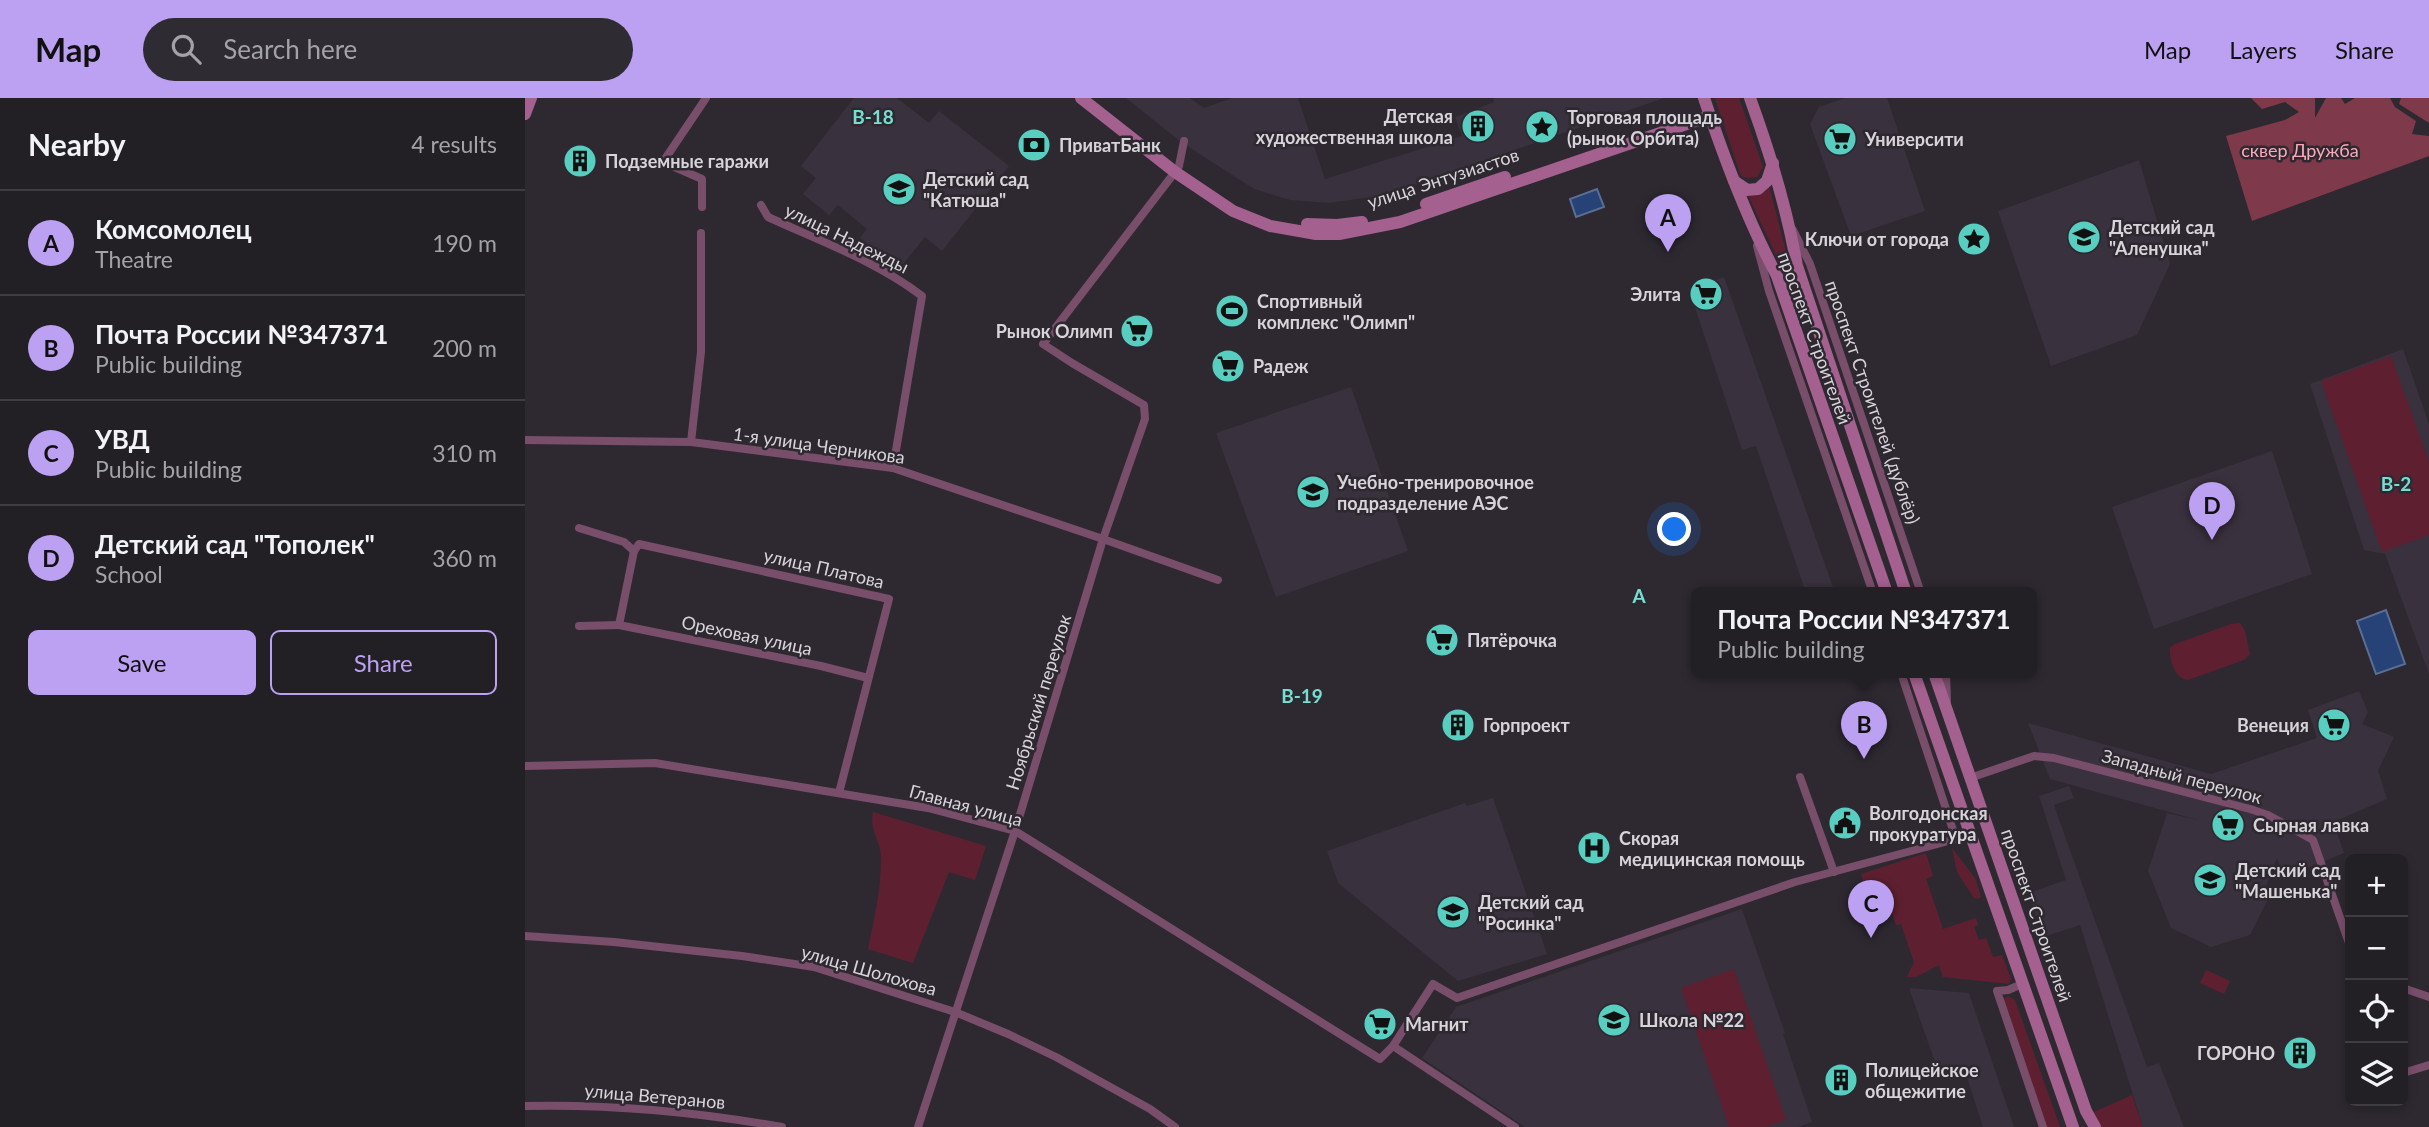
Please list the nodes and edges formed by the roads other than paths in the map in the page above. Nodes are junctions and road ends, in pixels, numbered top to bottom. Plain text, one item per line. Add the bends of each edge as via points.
1 (706, 98) edge
2 (1081, 98) edge
3 (1093, 98) edge
4 (527, 99) edge
5 (1752, 99) edge
6 (1707, 108) edge
7 (525, 114) edge
8 (1184, 141) dead end
9 (1773, 163) junction
10 (1177, 169) junction
11 (1733, 181) junction
12 (761, 205) dead end
13 (702, 207) dead end
14 (1790, 223) junction
15 (1753, 230) junction
16 (701, 233) dead end
17 (525, 440) edge
18 (691, 442) junction
19 (893, 468) junction
20 (579, 528) dead end
21 (1103, 538) junction
22 (637, 547) junction
23 (1217, 580) dead end
24 (1871, 587) edge
25 (1885, 587) edge
26 (1904, 587) edge
27 (1919, 587) edge
28 (579, 625) dead end
29 (619, 625) junction
30 (868, 678) junction
31 (1903, 678) edge
32 (1917, 678) edge
33 (1936, 678) edge
34 (1946, 678) edge
35 (1948, 715) junction
36 (525, 766) edge
37 (1800, 777) dead end
38 (1971, 778) junction
39 (839, 793) junction
40 (1015, 831) junction
41 (1971, 835) junction
42 (1956, 839) junction
43 (1834, 872) junction
44 (2345, 932) edge
45 (525, 936) edge
46 (2022, 984) junction
47 (2408, 990) edge
48 (2429, 997) edge
49 (955, 1012) junction
50 (1393, 1046) junction
51 (2429, 1065) edge
52 (2408, 1071) edge
53 (525, 1106) edge
54 (782, 1127) edge
55 (918, 1127) edge
56 (1175, 1127) edge
57 (1515, 1127) edge
58 (2043, 1127) edge
59 (2073, 1127) edge
60 (2095, 1127) edge

1 - 13 street via 663,162 702,179
2 - 10 main road
3 - 10 main road, улица Энтузиастов
4 - 7 main road
5 - 9 main road, проспект Строителей
6 - 10 main road, улица Энтузиастов via 1641,135 1463,189 1399,214 1337,225 1273,220
6 - 11 main road, проспект Строителей
8 - 10 street
9 - 11 main road via 1767,181 1758,189 1747,190
9 - 14 main road, проспект Строителей
10 - 21 street, Ноябрьский переулок via 1043,344 1145,405 1141,434
11 - 15 main road, проспект Строителей
12 - 19 street, улица Надежды via 768,217 878,268 922,296
14 - 26 main road, проспект Строителей via 1797,266
14 - 27 street, проспект Строителей (дублёр) via 1806,254
15 - 24 street via 1769,291
15 - 25 main road, проспект Строителей via 1777,276
16 - 18 street via 701,352
17 - 18 street, 1-я улица Черникова
18 - 19 street, 1-я улица Черникова
19 - 21 street, 1-я улица Черникова
20 - 22 street
21 - 23 street, 1-я улица Черникова
21 - 40 street, Ноябрьский переулок
22 - 29 street
22 - 30 street, улица Платова via 889,599
28 - 29 street, Ореховая улица
29 - 30 street, Ореховая улица
30 - 39 street, улица Платова
31 - 42 street
32 - 41 main road, проспект Строителей
33 - 35 main road, проспект Строителей
34 - 35 street
35 - 38 main road, проспект Строителей
36 - 39 street, Главная улица via 655,763
37 - 43 street
38 - 44 street, Западный переулок via 2034,756 2054,758 2268,815 2313,840
38 - 60 main road, проспект Строителей
39 - 40 street, Главная улица via 928,808
40 - 49 street, Ноябрьский переулок
40 - 50 street, Главная улица via 1381,1059
41 - 42 street
41 - 46 main road, проспект Строителей
42 - 43 street
43 - 50 street via 1719,906 1457,998 1433,984
45 - 49 street, улица Шолохова via 614,942 814,967
46 - 58 street via 1997,991
46 - 59 main road, проспект Строителей
47 - 48 street
49 - 55 street, Ноябрьский переулок
49 - 56 street, улица Шолохова via 1056,1057
50 - 57 street
51 - 52 street
53 - 54 street, улица Ветеранов via 657,1109

